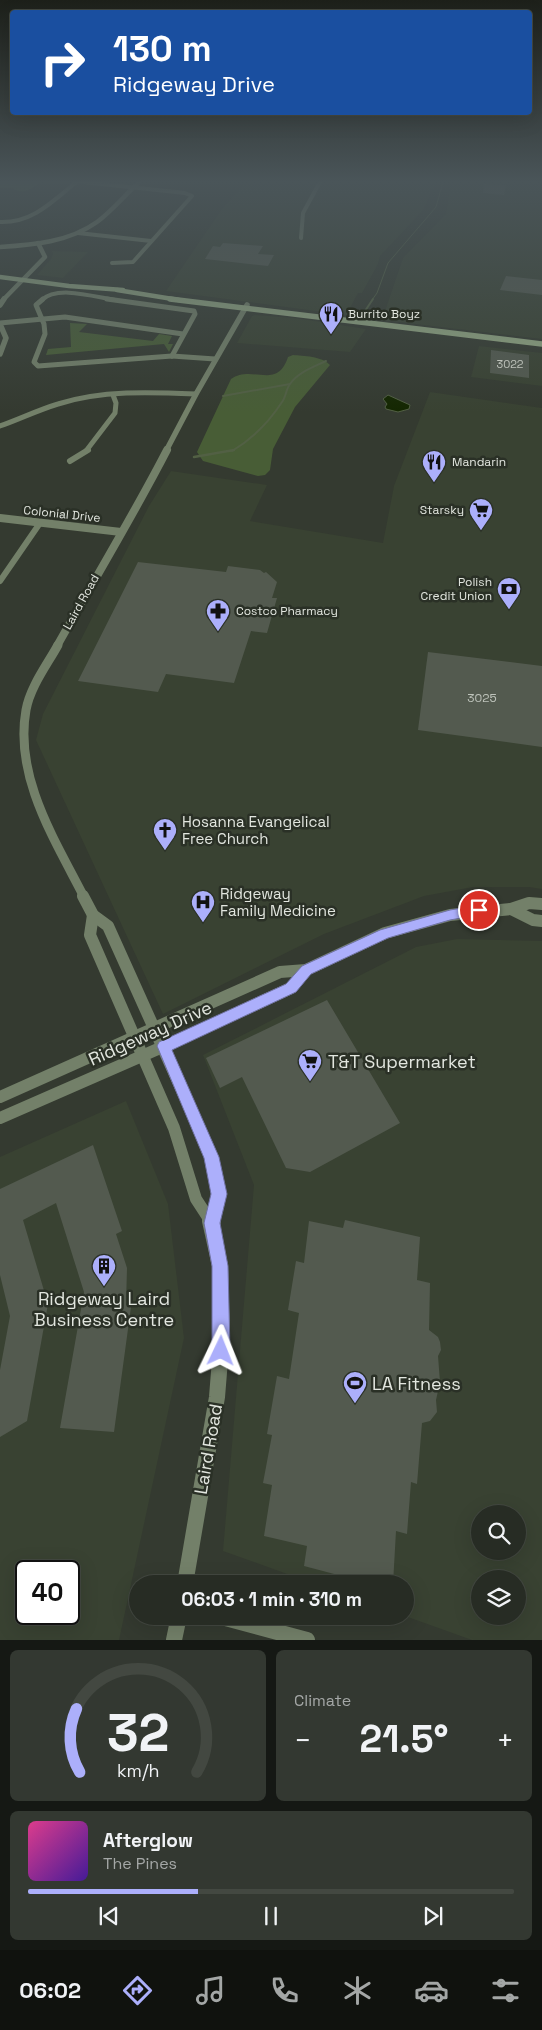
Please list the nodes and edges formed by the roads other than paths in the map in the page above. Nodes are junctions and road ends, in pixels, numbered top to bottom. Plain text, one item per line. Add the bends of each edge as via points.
1 (43, 259) edge
2 (136, 259) edge
3 (112, 263) dead end
4 (0, 273) edge
5 (0, 277) edge
6 (24, 278) junction
7 (0, 306) edge
8 (246, 306) junction
9 (41, 319) junction
10 (0, 324) edge
11 (183, 334) junction
12 (462, 335) junction
13 (542, 344) edge
14 (542, 348) edge
15 (0, 354) edge
16 (172, 356) junction
17 (215, 359) junction
18 (196, 394) junction
19 (113, 395) junction
20 (0, 426) edge
21 (70, 461) dead end
22 (0, 518) edge
23 (40, 523) junction
24 (121, 532) junction
25 (0, 581) edge
26 (542, 904) edge
27 (511, 910) junction
28 (93, 915) junction
29 (542, 922) edge
30 (306, 970) junction
31 (155, 1028) junction
32 (136, 1037) junction
33 (164, 1046) junction
34 (143, 1055) junction
35 (0, 1097) edge
36 (0, 1118) edge
37 (212, 1223) junction
38 (187, 1575) edge
39 (177, 1625) edge
40 (251, 1625) edge
41 (174, 1640) edge
42 (307, 1640) edge

1 - 6 street
2 - 3 street via 133,262
4 - 6 main road
5 - 6 main road
6 - 7 street
6 - 8 main road
8 - 12 main road
8 - 17 street, Laird Road
9 - 10 street
9 - 11 street via 65,317
9 - 11 street via 36,305 48,294 60,292 194,311
9 - 16 street via 45,341 34,362 38,366
10 - 15 street via 6,338
11 - 16 street
12 - 13 main road
12 - 14 main road via 470,339
16 - 17 street
17 - 18 street, Laird Road
18 - 19 street
18 - 24 street, Laird Road
19 - 20 street via 70,400
19 - 21 street via 116,403 114,413 89,449
22 - 23 street, Colonial Drive
23 - 24 street, Colonial Drive
23 - 25 street
24 - 28 street, Laird Road via 33,690 26,709 24,737 31,786
26 - 27 street, Ridgeway Drive via 529,903
27 - 29 street, Ridgeway Drive
27 - 30 street, Ridgeway Drive via 450,915 385,934
28 - 31 street, Laird Road via 108,926
28 - 32 street, Laird Road via 90,935
30 - 31 street, Ridgeway Drive via 280,972
30 - 33 street, Ridgeway Drive via 291,988
31 - 32 street, Ridgeway Drive
31 - 33 street, Laird Road
32 - 34 street, Laird Road
32 - 35 street, Ridgeway Drive
33 - 34 street, Ridgeway Drive
33 - 37 street, Laird Road via 212,1157 219,1194
34 - 36 street, Ridgeway Drive
34 - 37 street, Laird Road via 174,1128 196,1200
37 - 38 street, Laird Road via 220,1266 222,1335 217,1398
39 - 41 street
40 - 42 street

